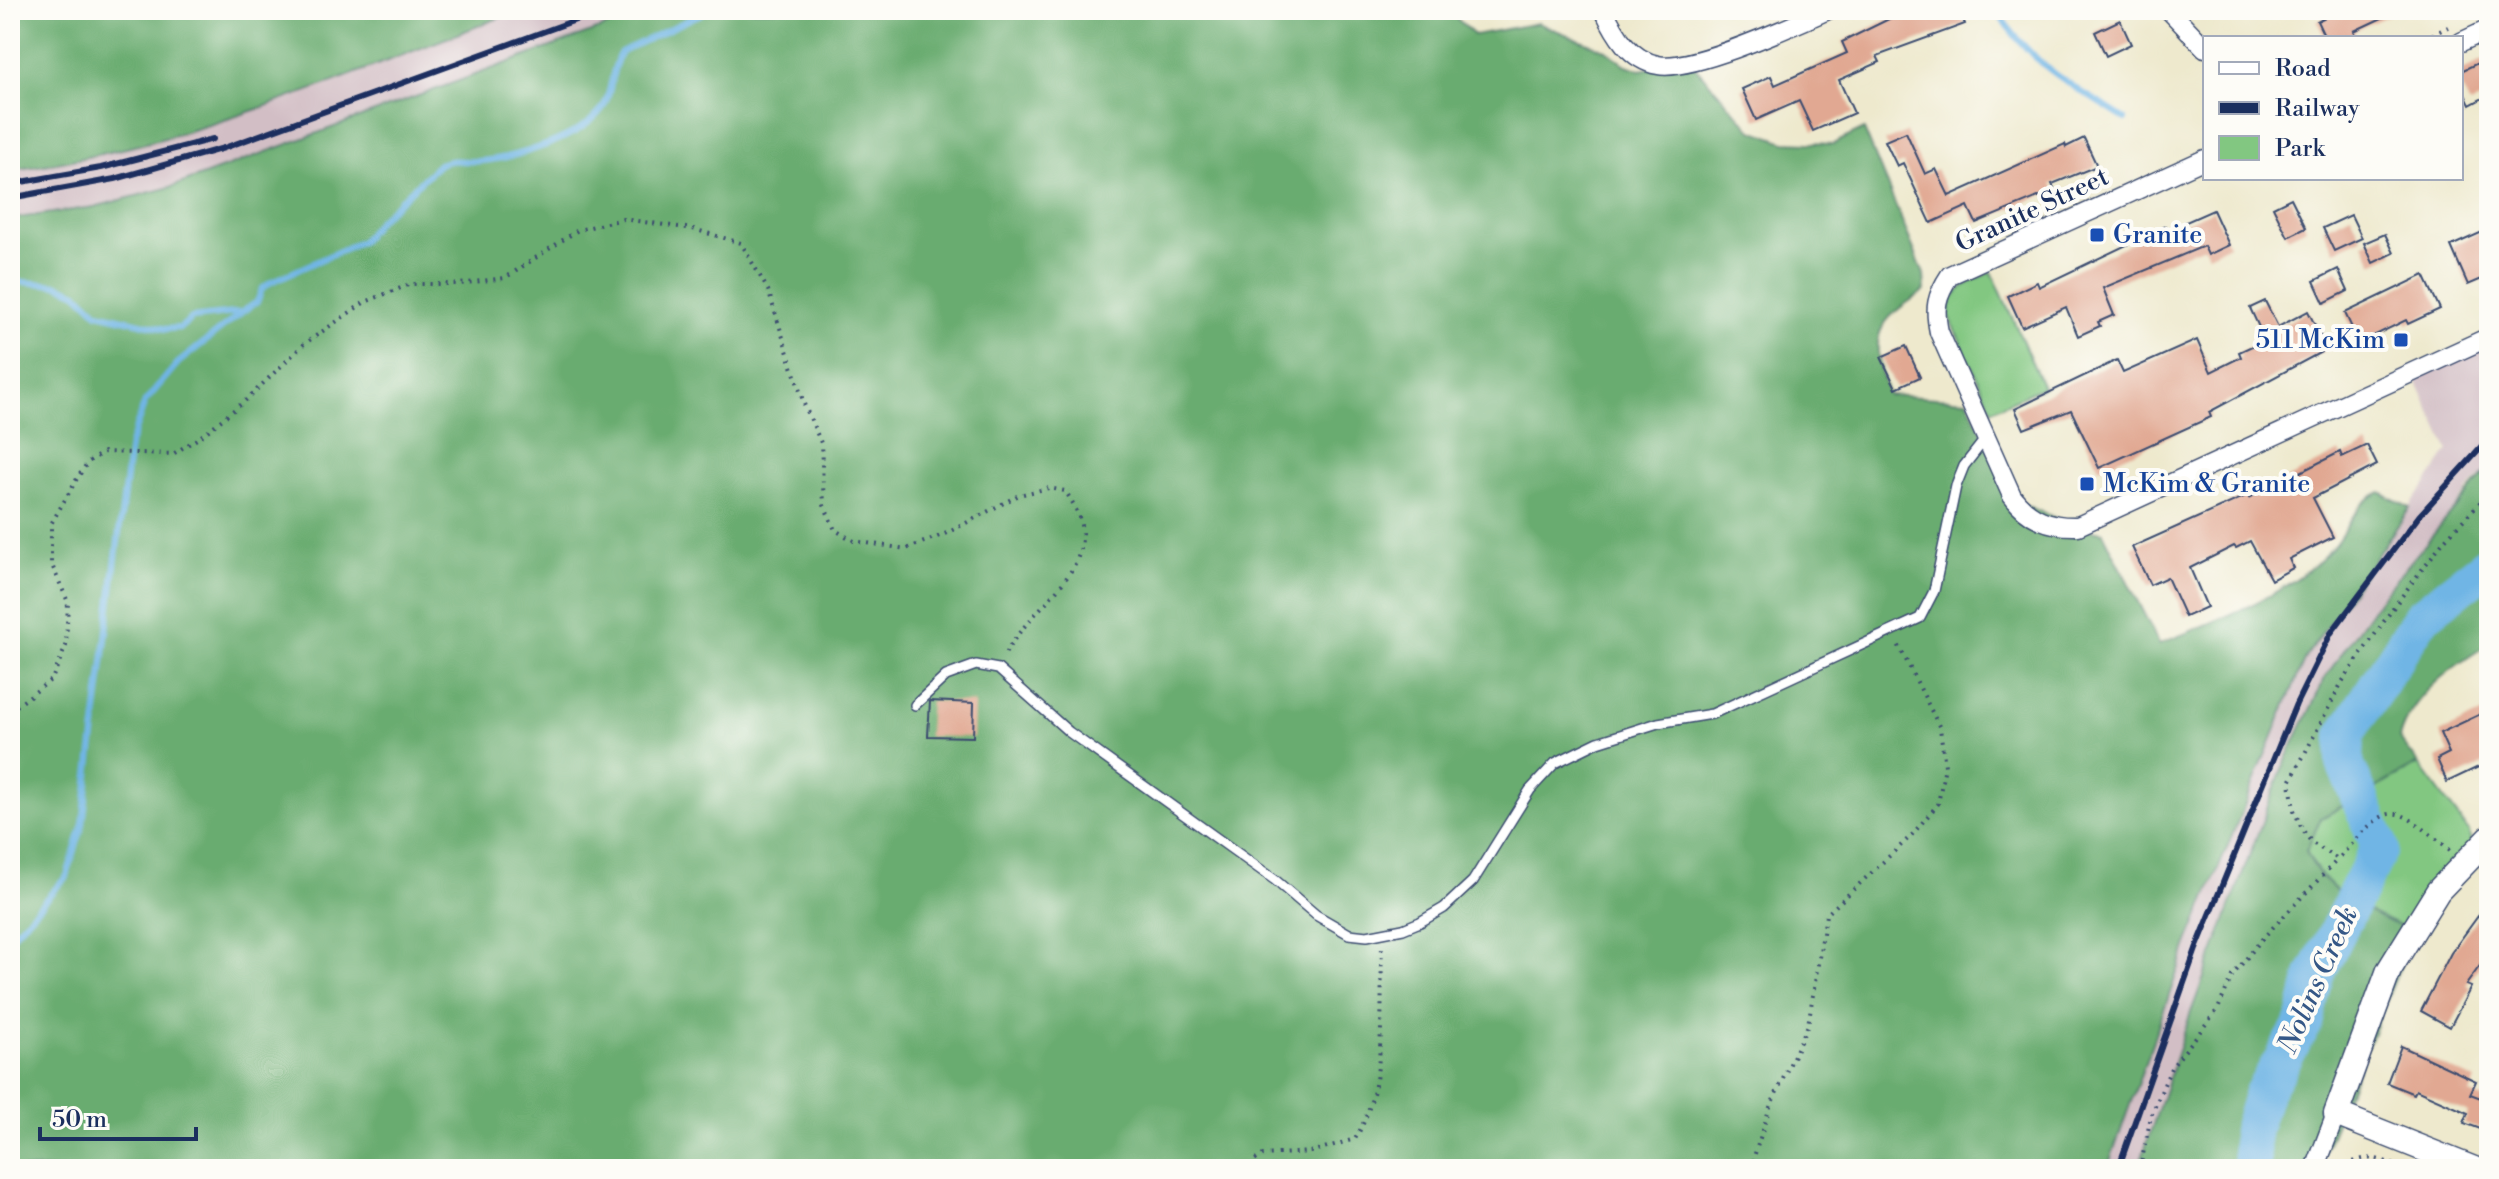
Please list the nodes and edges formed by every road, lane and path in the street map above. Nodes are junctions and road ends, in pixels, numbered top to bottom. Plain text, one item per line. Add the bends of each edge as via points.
1 (1604, 10) edge
2 (1828, 10) edge
3 (2169, 10) edge
4 (2489, 29) edge
5 (2463, 41) edge
6 (2203, 46) edge
7 (2203, 160) edge
8 (2489, 337) edge
9 (1986, 438) junction
10 (2489, 493) edge
11 (1892, 632) junction
12 (998, 669) junction
13 (915, 705) dead end
14 (10, 711) edge
15 (2489, 838) edge
16 (2338, 859) junction
17 (2464, 862) junction
18 (1383, 933) junction
19 (2336, 1114) junction
20 (1242, 1169) edge
21 (1750, 1169) edge
22 (2140, 1169) edge
23 (2315, 1169) edge
24 (2339, 1169) edge
25 (2406, 1169) edge
26 (2474, 1169) edge

1 - 2 street via 1628,50 1659,66 1763,39
3 - 6 street
4 - 5 street
7 - 9 street, Granite Street via 1950,275 1934,308 1939,332
8 - 9 street, Granite Street via 2078,526 2056,527 2023,510
9 - 11 lane via 1956,486 1934,591 1920,618
10 - 16 path via 2445,539 2342,682 2290,782 2302,829 2312,843
11 - 18 lane via 1712,714 1658,723 1598,742 1555,763 1530,790 1473,881 1420,922
11 - 21 path via 1940,728 1945,766 1938,804 1826,915 1808,1025 1770,1107
12 - 13 lane via 976,665 946,676
12 - 14 path via 1017,631 1078,565 1081,538 1074,504 1065,491 1049,488 1019,495 906,549 854,541 835,530 824,505 821,443 768,290 741,243 693,229 623,219 578,230 505,278 411,284 365,302 304,344 245,401 173,454 104,452 88,462 51,524 51,563 68,602 66,646 52,679
12 - 18 lane via 1069,732 1333,927 1349,934
15 - 17 street
16 - 17 path via 2383,815 2406,814
16 - 22 path via 2232,976 2218,1009 2171,1068 2151,1116
17 - 19 street via 2438,891 2389,970
18 - 20 path via 1375,1083 1364,1124 1355,1139 1310,1152 1263,1155
19 - 23 street
19 - 26 street
24 - 25 path via 2372,1156

